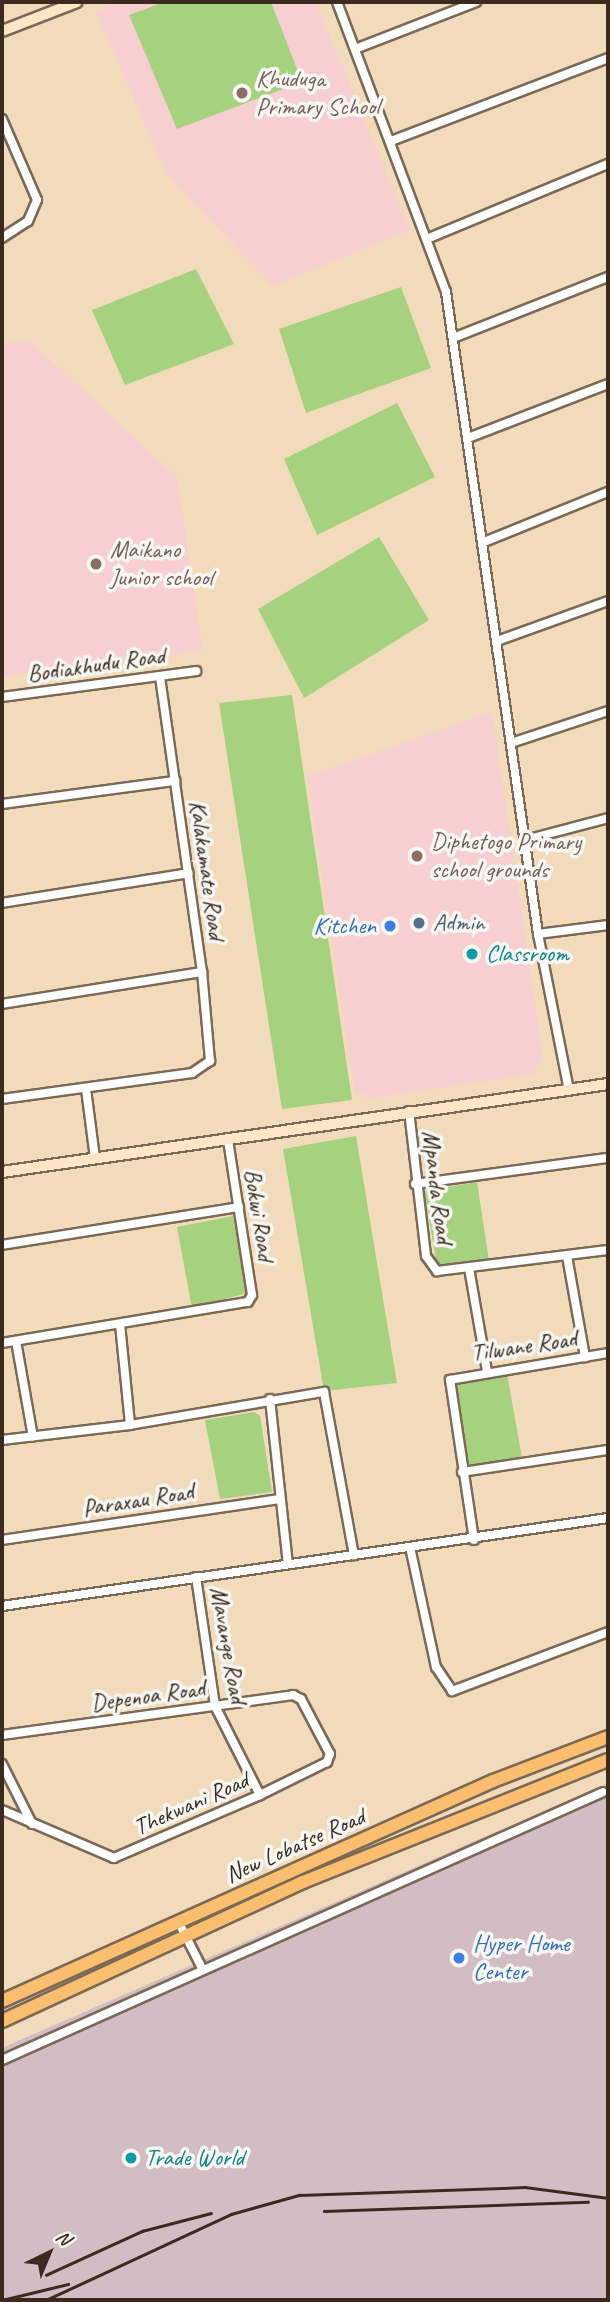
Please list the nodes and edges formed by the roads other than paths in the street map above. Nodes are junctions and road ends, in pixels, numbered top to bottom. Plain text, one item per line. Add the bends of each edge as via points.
1 (77, 2) edge
2 (337, 2) edge
3 (476, 2) edge
4 (2, 32) edge
5 (355, 49) junction
6 (608, 58) edge
7 (2, 119) edge
8 (391, 141) junction
9 (608, 164) edge
10 (2, 238) edge
11 (429, 238) junction
12 (608, 276) edge
13 (453, 338) junction
14 (608, 384) edge
15 (468, 439) junction
16 (608, 492) edge
17 (484, 542) junction
18 (608, 601) edge
19 (498, 641) junction
20 (196, 671) dead end
21 (160, 676) junction
22 (2, 698) edge
23 (608, 710) edge
24 (511, 743) junction
25 (175, 781) junction
26 (2, 804) edge
27 (608, 818) edge
28 (525, 840) junction
29 (189, 873) junction
30 (2, 903) edge
31 (608, 925) edge
32 (538, 934) junction
33 (202, 972) junction
34 (2, 1004) edge
35 (608, 1084) edge
36 (86, 1089) junction
37 (569, 1090) junction
38 (2, 1099) edge
39 (409, 1111) junction
40 (228, 1140) junction
41 (608, 1157) edge
42 (95, 1158) junction
43 (2, 1172) edge
44 (415, 1184) junction
45 (239, 1207) junction
46 (2, 1245) edge
47 (608, 1250) edge
48 (568, 1256) junction
49 (469, 1268) junction
50 (120, 1324) junction
51 (16, 1341) junction
52 (2, 1343) edge
53 (608, 1353) edge
54 (585, 1357) junction
55 (486, 1371) junction
56 (270, 1399) junction
57 (130, 1425) junction
58 (33, 1437) junction
59 (2, 1440) edge
60 (608, 1450) edge
61 (462, 1472) junction
62 (279, 1499) junction
63 (608, 1518) edge
64 (2, 1540) edge
65 (474, 1540) junction
66 (410, 1547) junction
67 (354, 1555) junction
68 (288, 1564) junction
69 (196, 1577) junction
70 (2, 1606) edge
71 (608, 1632) edge
72 (299, 1697) joint
73 (215, 1706) junction
74 (2, 1735) edge
75 (608, 1737) edge
76 (608, 1760) edge
77 (2, 1764) edge
78 (582, 1769) junction
79 (608, 1771) edge
80 (603, 1792) dead end
81 (260, 1795) junction
82 (2, 1810) edge
83 (32, 1825) junction
84 (178, 1921) junction
85 (186, 1936) junction
86 (203, 1970) junction
87 (61, 1974) junction
88 (69, 1990) junction
89 (2, 2001) edge
90 (2, 2021) edge
91 (2, 2060) edge

1 - 4 street
2 - 5 street
3 - 5 street
5 - 8 street
6 - 8 street
7 - 10 street via 37,200 28,221
8 - 11 street
9 - 11 street
11 - 13 street via 446,292
12 - 13 street
13 - 15 street
14 - 15 street
15 - 17 street
16 - 17 street
17 - 19 street
18 - 19 street
19 - 24 street
20 - 21 street, Bodiakhudu Road
21 - 22 street, Bodiakhudu Road
21 - 25 street, Kalakamate Road
23 - 24 street
24 - 28 street
25 - 26 street
25 - 29 street, Kalakamate Road
27 - 28 street
28 - 32 street
29 - 30 street
29 - 33 street, Kalakamate Road
31 - 32 street
32 - 37 street
33 - 34 street
33 - 36 street, Kalakamate Road via 212,1049 204,1068
35 - 37 street
36 - 38 street
36 - 42 street
37 - 39 street
39 - 40 street
39 - 44 street, Mpanda Road
40 - 42 street
40 - 45 street, Bokwi Road
41 - 44 street
42 - 43 street
44 - 49 street, Mpanda Road via 432,1266 438,1271
45 - 46 street
45 - 50 street, Bokwi Road via 253,1295 240,1305
47 - 48 street
48 - 49 street
48 - 54 street
49 - 55 street
50 - 51 street
50 - 57 street
51 - 52 street
51 - 58 street
53 - 54 street, Tilwane Road
54 - 55 street, Tilwane Road
55 - 61 street, Tilwane Road via 458,1375 449,1383
56 - 57 street
56 - 62 street
56 - 67 street via 322,1391 327,1395
57 - 58 street
58 - 59 street
60 - 61 street
61 - 65 street
62 - 64 street, Paraxau Road
62 - 68 street
63 - 65 street
65 - 66 street
66 - 67 street
66 - 71 street via 436,1667 452,1691
67 - 68 street
68 - 69 street
69 - 70 street
69 - 73 street, Mavange Road
72 - 73 street, Depenoa Road
72 - 81 street, Thekwani Road via 330,1757
73 - 74 street, Depenoa Road
73 - 81 street, Mavange Road
75 - 84 main road, New Lobatse Road
76 - 78 main road
77 - 83 street
78 - 79 main road
78 - 85 main road via 303,1882
80 - 86 street
81 - 83 street, Thekwani Road via 114,1858
82 - 83 street, Thekwani Road
84 - 85 street
84 - 87 main road, New Lobatse Road
85 - 86 street
85 - 88 main road
86 - 91 street
87 - 88 main road
87 - 89 main road, New Lobatse Road
88 - 90 main road

